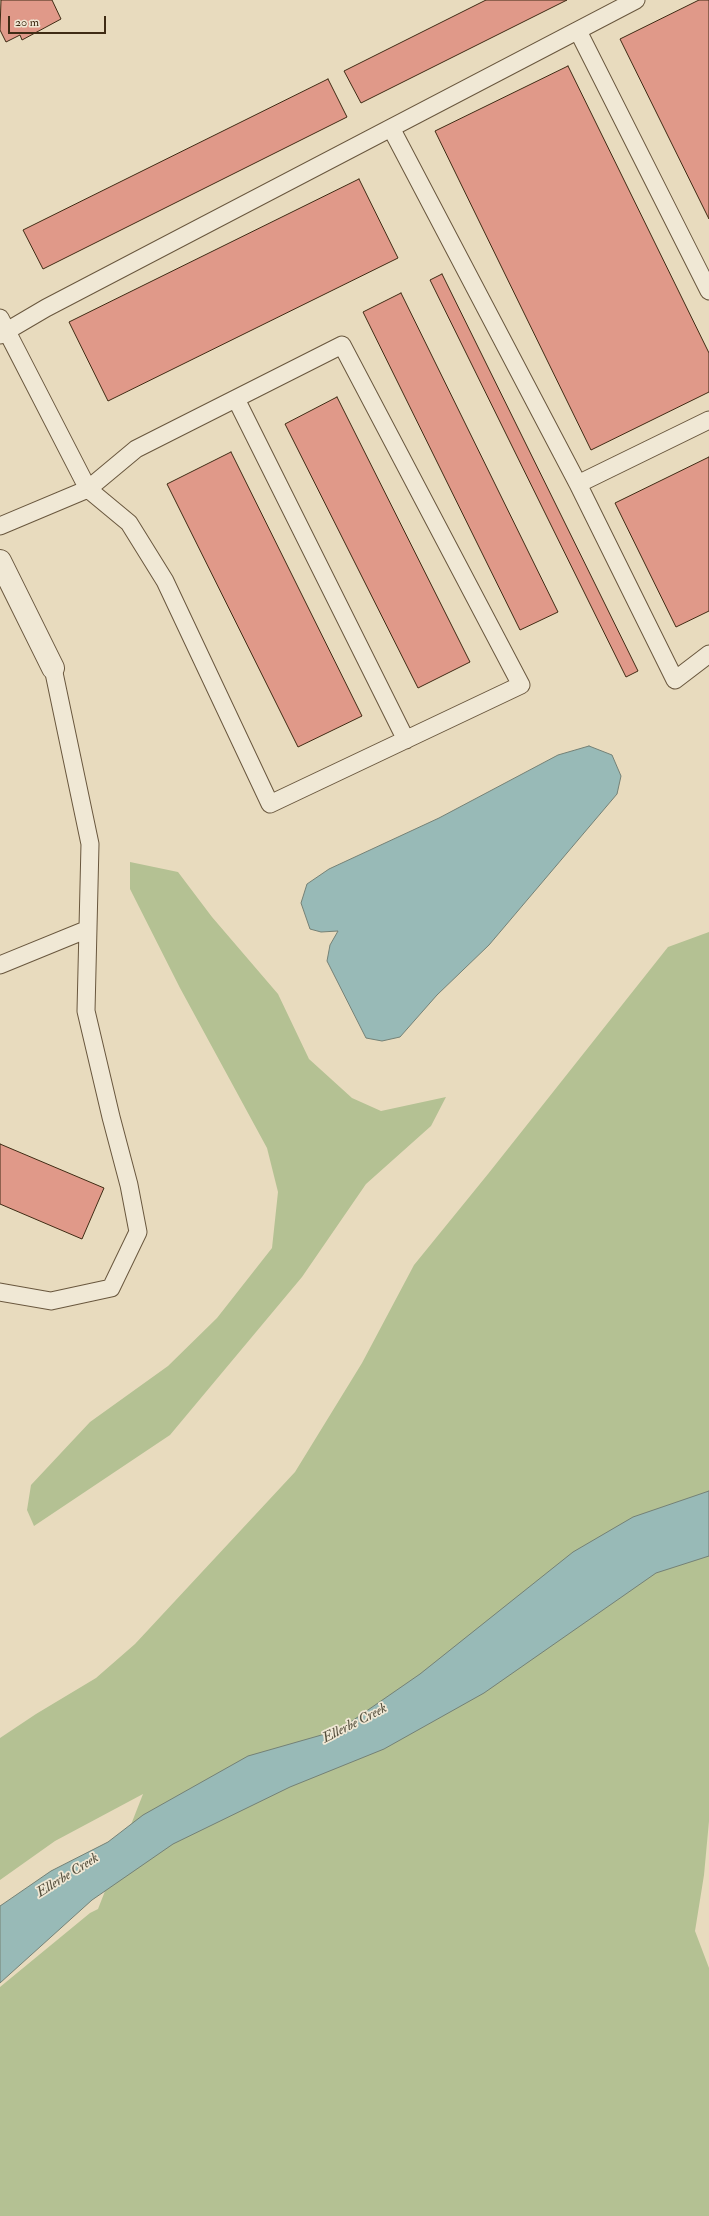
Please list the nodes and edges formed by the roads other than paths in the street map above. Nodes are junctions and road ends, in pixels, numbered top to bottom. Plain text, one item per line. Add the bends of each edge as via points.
1 (636, 0) edge
2 (578, 31) junction
3 (391, 128) junction
4 (709, 291) edge
5 (2, 328) edge
6 (236, 398) junction
7 (709, 420) edge
8 (578, 484) junction
9 (88, 489) junction
10 (0, 526) edge
11 (0, 561) edge
12 (709, 654) edge
13 (53, 668) joint
14 (406, 740) junction
15 (88, 929) junction
16 (0, 965) edge
17 (0, 1292) edge

1 - 2 lane
2 - 3 lane
2 - 4 lane
3 - 5 lane via 46,308
3 - 8 lane
5 - 9 lane
6 - 9 lane via 136,449
6 - 14 lane
6 - 14 lane via 342,345 521,685
7 - 8 lane
8 - 12 lane via 675,680
9 - 10 lane
9 - 14 lane via 130,524 165,581 270,804
11 - 13 street
13 - 15 lane via 90,844
15 - 16 lane
15 - 17 lane via 86,1012 130,1185 138,1232 111,1288 51,1301

